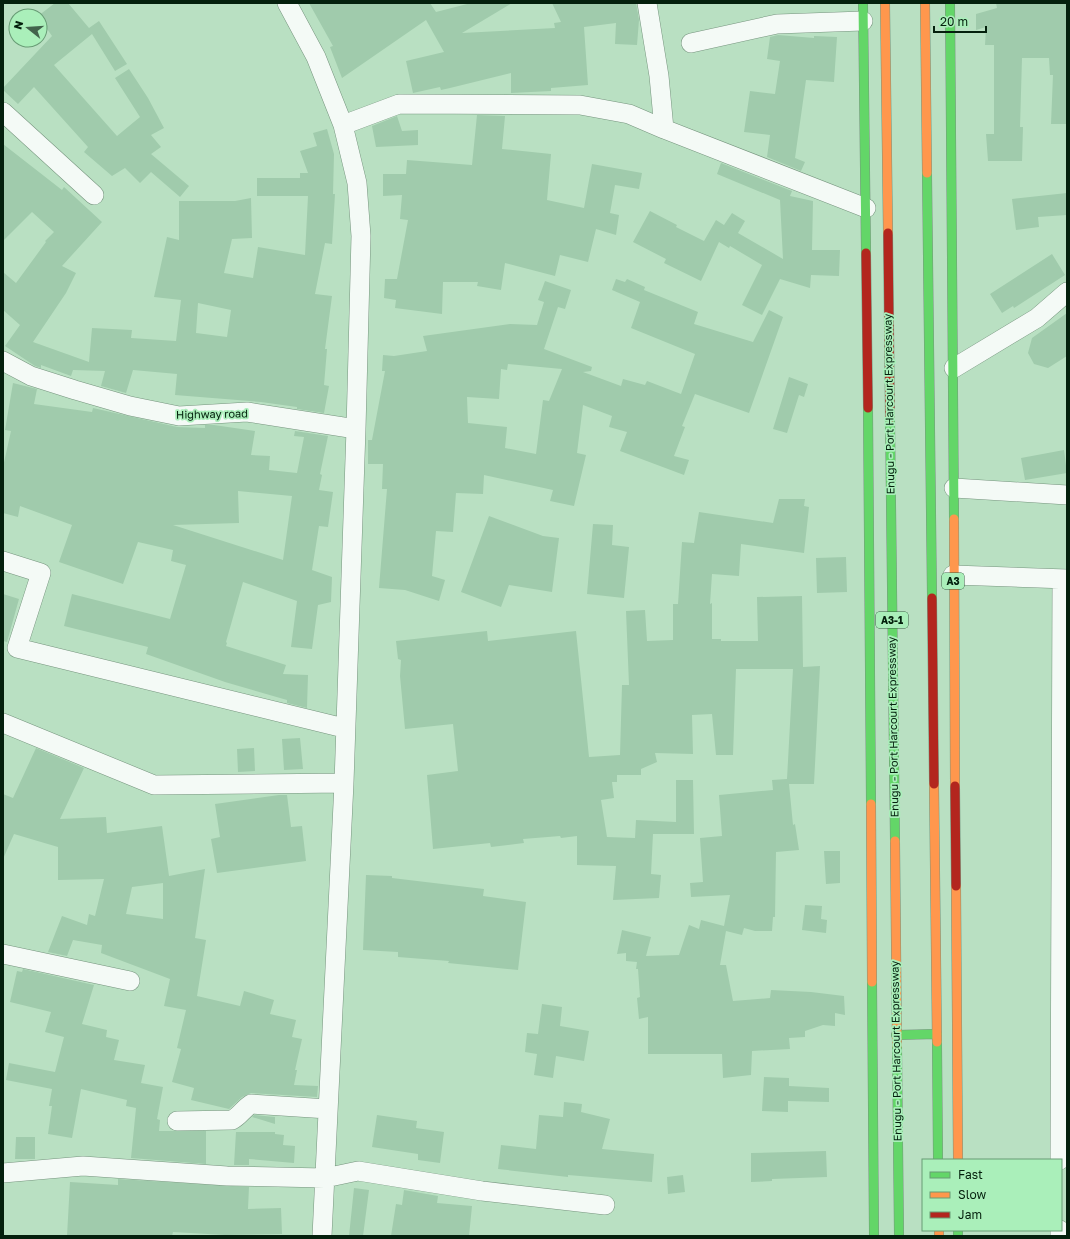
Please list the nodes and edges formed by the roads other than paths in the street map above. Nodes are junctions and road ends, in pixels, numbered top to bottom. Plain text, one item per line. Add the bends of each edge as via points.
1 (287, 3) edge
2 (647, 3) edge
3 (885, 3) edge
4 (925, 3) edge
5 (950, 3) edge
6 (863, 12) edge
7 (691, 43) dead end
8 (3, 112) edge
9 (343, 125) junction
10 (664, 130) junction
11 (94, 195) dead end
12 (866, 208) junction
13 (1067, 292) edge
14 (3, 361) edge
15 (954, 368) junction
16 (356, 429) junction
17 (954, 488) junction
18 (1067, 494) edge
19 (3, 561) edge
20 (953, 575) junction
21 (1064, 579) edge
22 (3, 723) edge
23 (344, 728) junction
24 (344, 783) junction
25 (3, 954) edge
26 (130, 981) dead end
27 (896, 1034) junction
28 (937, 1034) junction
29 (328, 1109) junction
30 (177, 1120) dead end
31 (938, 1159) edge
32 (958, 1159) edge
33 (1060, 1159) edge
34 (3, 1174) edge
35 (325, 1178) junction
36 (606, 1205) dead end
37 (322, 1236) edge
38 (874, 1236) edge
39 (898, 1236) edge

1 - 9 street via 316,57
2 - 10 street via 659,76
3 - 27 main road, Enugu - Port Harcourt Expressway / A3-1
4 - 28 main road
5 - 15 main road, A3
6 - 7 street via 777,24
6 - 12 main road, Enugu - Port Harcourt Expressway
8 - 11 street
9 - 10 street via 399,104 580,105 629,114
9 - 16 street via 358,183 361,236
10 - 12 street
12 - 38 main road, Enugu - Port Harcourt Expressway
13 - 15 street via 1037,318
14 - 16 street, Highway road via 31,376 75,390 130,406 179,416 247,412
15 - 17 main road, A3
16 - 23 street
17 - 18 street
17 - 20 main road, A3
19 - 23 street via 41,573 16,648
20 - 21 street
20 - 32 main road, A3
21 - 33 street
22 - 24 street via 154,785
23 - 24 street
24 - 29 street
25 - 26 street
27 - 28 main road
27 - 39 main road, Enugu - Port Harcourt Expressway / A3-1
28 - 31 main road
29 - 30 street via 251,1104 239,1117 232,1120
29 - 35 street
34 - 35 street via 83,1166 227,1176
35 - 36 street via 358,1171 482,1191
35 - 37 street

